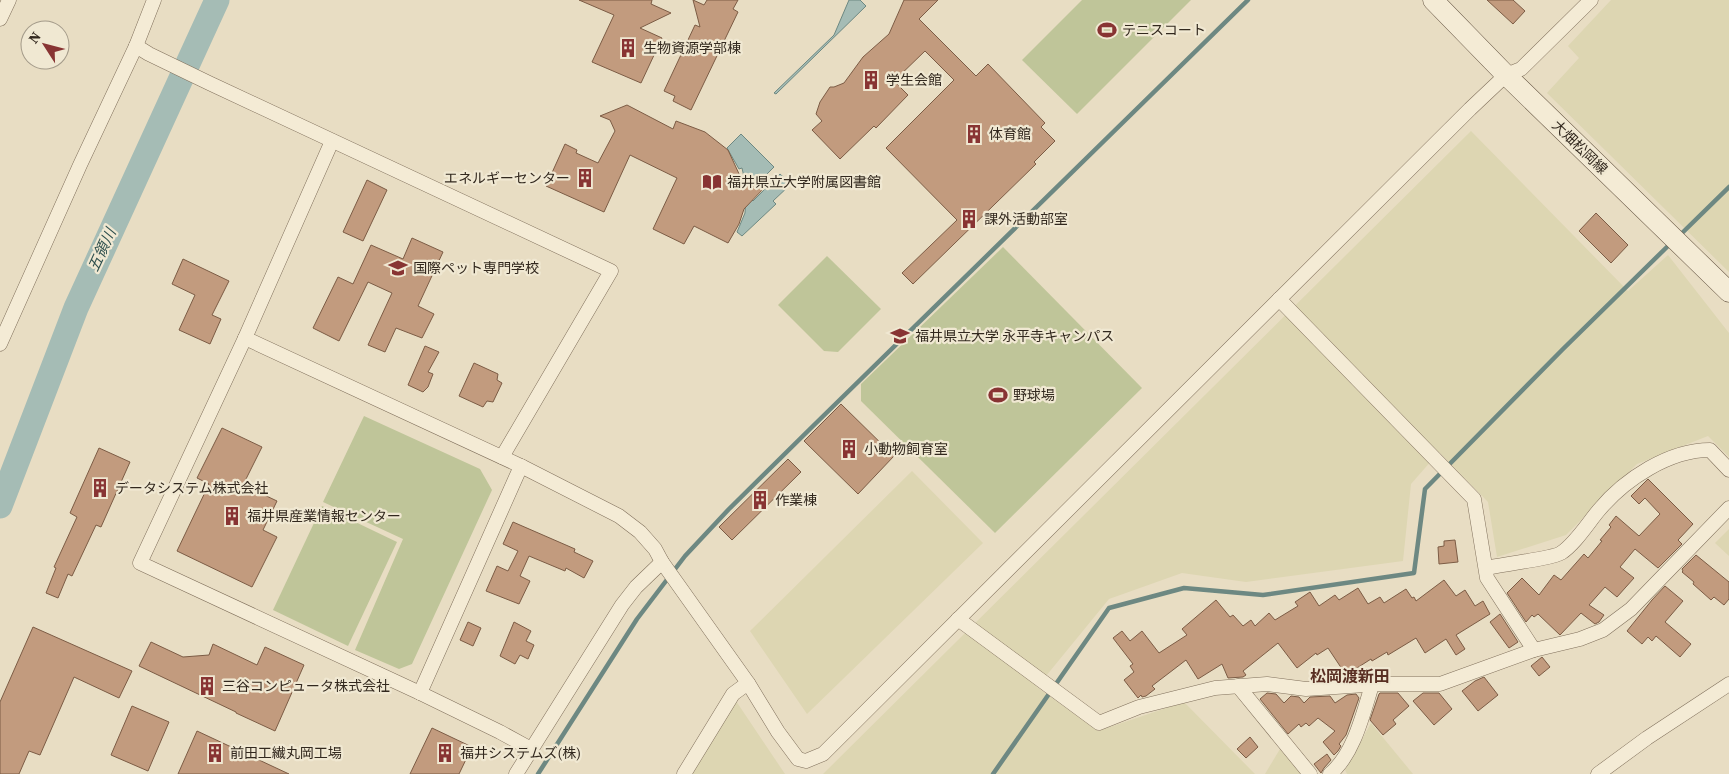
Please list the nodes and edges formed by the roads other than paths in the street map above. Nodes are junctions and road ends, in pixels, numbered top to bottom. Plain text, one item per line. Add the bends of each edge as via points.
1 (9, 0) edge
2 (154, 0) edge
3 (1433, 0) edge
4 (1591, 0) edge
5 (0, 19) edge
6 (136, 46) junction
7 (1506, 75) junction
8 (332, 141) junction
9 (1729, 292) edge
10 (1279, 300) junction
11 (245, 338) junction
12 (0, 344) edge
13 (502, 457) junction
14 (521, 466) junction
15 (1729, 470) edge
16 (1729, 508) edge
17 (662, 562) junction
18 (1486, 568) junction
19 (958, 619) junction
20 (1534, 650) junction
21 (748, 683) junction
22 (1729, 684) edge
23 (1372, 685) junction
24 (1238, 686) junction
25 (420, 694) junction
26 (531, 749) junction
27 (516, 774) edge
28 (684, 774) edge
29 (1310, 774) edge
30 (1330, 774) edge
31 (1598, 774) edge

1 - 5 street
2 - 6 street
3 - 7 main road, 大畑松岡線
4 - 7 street via 1521,68
6 - 8 street
6 - 12 street
7 - 9 main road, 大畑松岡線
7 - 10 street
8 - 11 street
8 - 13 street via 611,271
10 - 18 street via 1474,499
10 - 19 street
11 - 13 street
11 - 25 street via 140,563
13 - 14 street
14 - 17 street via 619,516 640,532
14 - 25 street
15 - 18 street via 1710,450 1698,450 1674,458 1642,472 1608,500 1560,554
16 - 20 street via 1631,609 1603,630
17 - 21 street
17 - 26 street via 622,605
18 - 20 street via 1487,578
19 - 21 street via 823,754 806,761 798,759 790,750
19 - 24 street via 1099,723 1139,707 1215,688
20 - 23 street via 1440,684
21 - 28 street via 733,694
22 - 31 street
23 - 24 street via 1306,690 1267,684
23 - 30 street via 1360,723 1340,766
24 - 29 street
25 - 26 street
26 - 27 street

